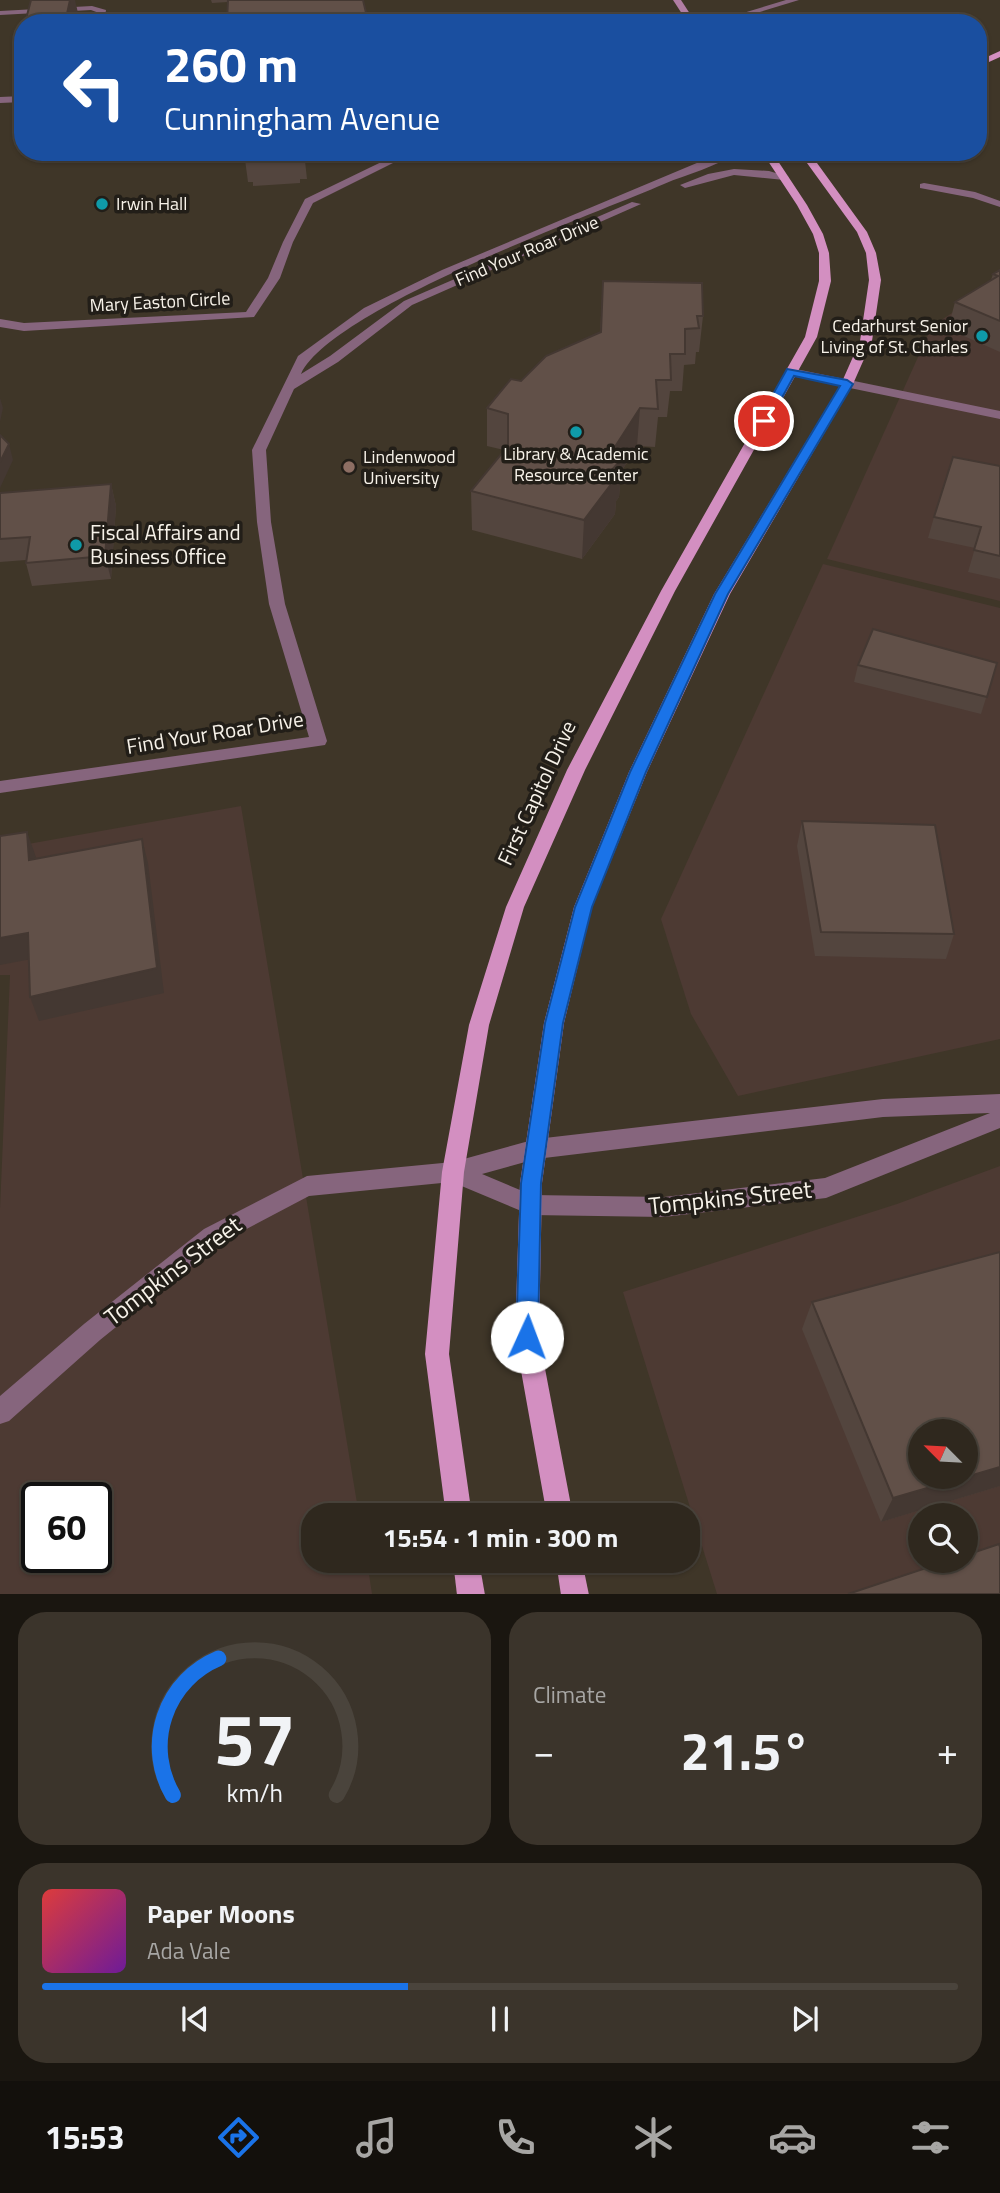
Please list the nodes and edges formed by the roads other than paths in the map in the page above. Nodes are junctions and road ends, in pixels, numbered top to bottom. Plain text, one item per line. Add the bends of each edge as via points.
1 (795, 0) edge
2 (0, 13) edge
3 (102, 14) edge
4 (746, 14) edge
5 (391, 161) edge
6 (710, 161) edge
7 (774, 161) edge
8 (810, 161) edge
9 (821, 161) edge
10 (818, 172) junction
11 (784, 177) junction
12 (924, 186) dead end
13 (1000, 204) edge
14 (0, 323) edge
15 (791, 372) junction
16 (847, 384) junction
17 (291, 386) junction
18 (1000, 415) edge
19 (0, 787) edge
20 (1000, 1102) edge
21 (1000, 1118) edge
22 (536, 1149) junction
23 (453, 1172) junction
24 (531, 1205) junction
25 (0, 1412) edge
26 (457, 1503) edge
27 (558, 1503) edge
28 (468, 1573) edge
29 (571, 1573) edge
30 (471, 1594) edge
31 (575, 1594) edge

1 - 4 street
2 - 3 street via 92,8
5 - 14 street, Mary Easton Circle via 309,201 274,278 250,314 24,327
6 - 17 street, Find Your Roar Drive via 458,266 368,310 302,359
7 - 11 main road, First Capitol Drive
8 - 10 main road
9 - 10 main road
10 - 16 main road via 862,232 875,280 866,341
11 - 15 main road, First Capitol Drive via 818,234 824,253 825,281 811,337
11 - 17 street, Find Your Roar Drive via 751,170 727,172 638,203 408,303
12 - 13 street
15 - 16 street
15 - 23 main road, First Capitol Drive via 576,770 515,906 479,1025
16 - 18 street
16 - 22 main road via 722,594 638,772 583,907 554,1023
17 - 19 street, Find Your Roar Drive via 259,450 264,522 277,604 320,741
20 - 22 street, Tompkins Street via 883,1108
21 - 24 street, Tompkins Street via 826,1188 664,1207
22 - 23 street, Tompkins Street
22 - 24 main road
23 - 24 street, Tompkins Street
23 - 25 street, Tompkins Street via 307,1186 254,1212 212,1236
23 - 26 main road, First Capitol Drive via 437,1354
24 - 27 main road via 527,1337
28 - 30 main road
29 - 31 main road

